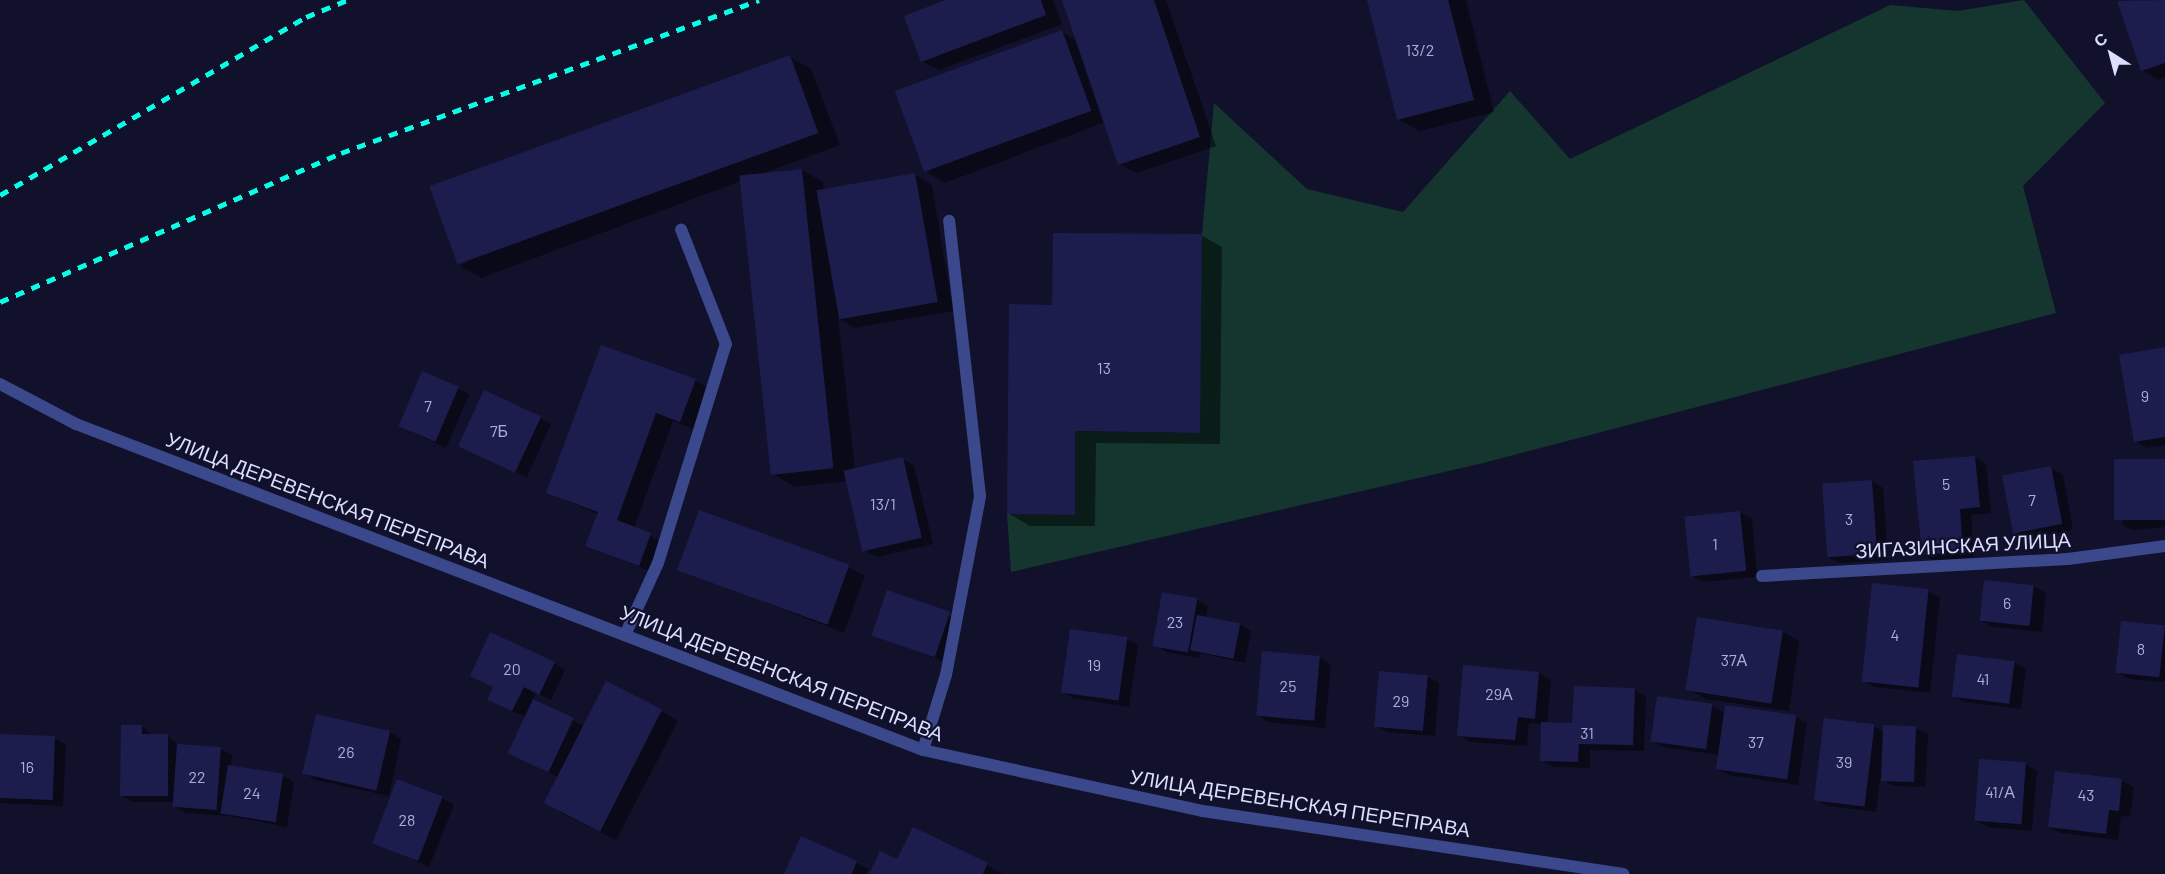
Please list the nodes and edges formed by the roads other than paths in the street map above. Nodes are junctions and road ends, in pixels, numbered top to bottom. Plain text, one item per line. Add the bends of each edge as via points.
1 (948, 221) dead end
2 (681, 229) dead end
3 (0, 384) edge
4 (2165, 546) edge
5 (1762, 576) dead end
6 (625, 634) junction
7 (923, 750) junction
8 (1623, 874) edge

1 - 7 street via 980,496 946,675
2 - 6 street via 726,344 658,563
3 - 6 street, УЛИЦА ДЕРЕВЕНСКАЯ ПЕРЕПРАВА via 76,424
4 - 5 street, ЗИГАЗИНСКАЯ УЛИЦА via 2068,559
6 - 7 street, УЛИЦА ДЕРЕВЕНСКАЯ ПЕРЕПРАВА
7 - 8 street, УЛИЦА ДЕРЕВЕНСКАЯ ПЕРЕПРАВА via 1203,811

